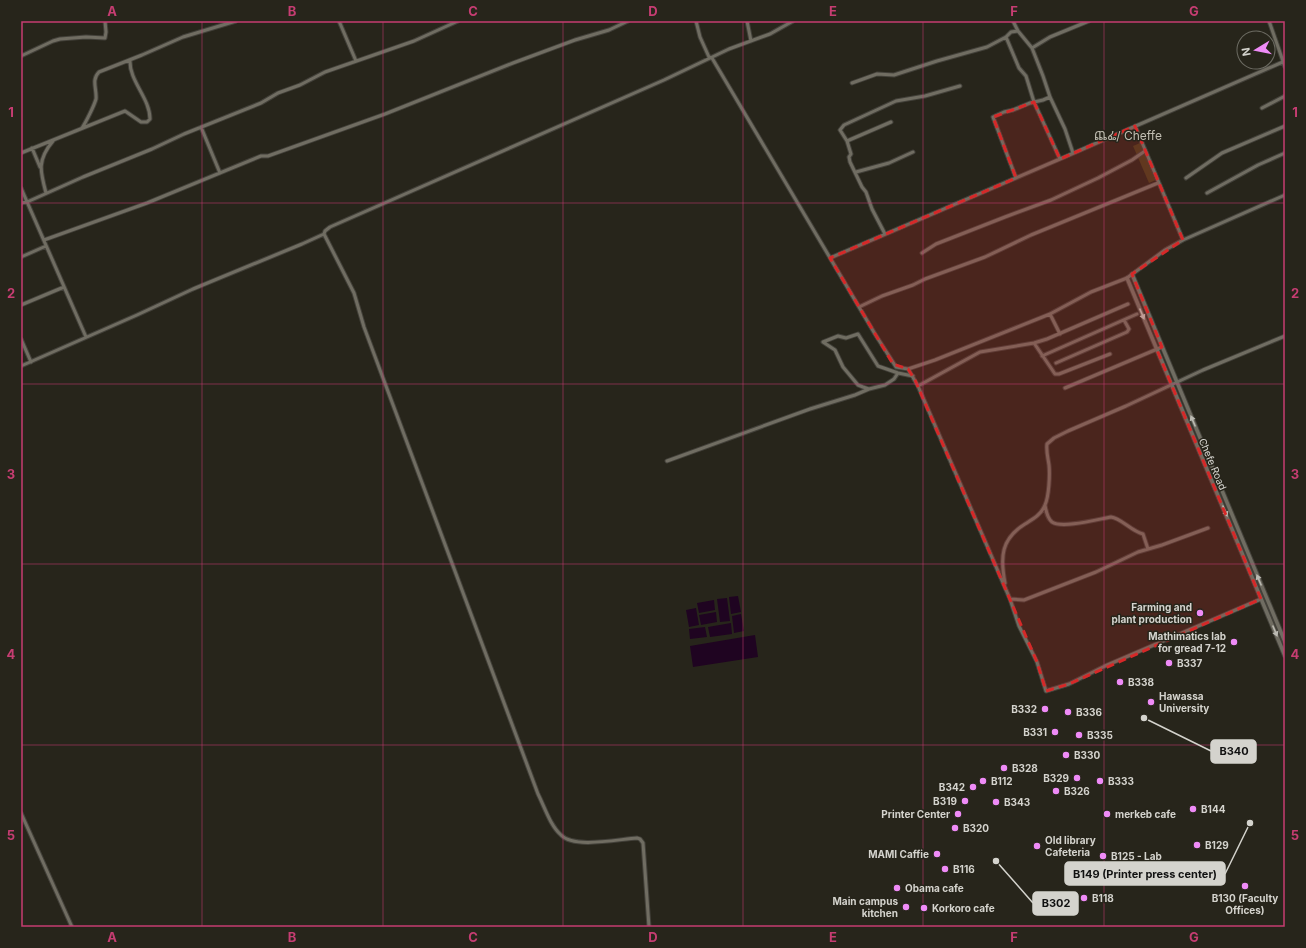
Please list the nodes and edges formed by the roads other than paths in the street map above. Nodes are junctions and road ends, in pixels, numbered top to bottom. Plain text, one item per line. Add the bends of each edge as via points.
1 (105, 21) edge
2 (236, 21) edge
3 (339, 21) edge
4 (458, 21) edge
5 (628, 21) edge
6 (696, 21) edge
7 (747, 21) edge
8 (793, 21) edge
9 (1013, 21) edge
10 (1089, 21) edge
11 (1269, 21) edge
12 (1018, 31) junction
13 (1006, 37) junction
14 (751, 41) junction
15 (1032, 48) junction
16 (21, 56) edge
17 (712, 58) junction
18 (130, 60) junction
19 (356, 61) junction
20 (1284, 62) edge
21 (1285, 67) edge
22 (852, 83) dead end
23 (960, 86) dead end
24 (1285, 96) edge
25 (1050, 97) junction
26 (1034, 102) junction
27 (1262, 108) dead end
28 (891, 122) dead end
29 (1135, 126) junction
30 (1285, 126) edge
31 (201, 127) junction
32 (82, 128) junction
33 (54, 140) junction
34 (847, 141) junction
35 (32, 148) junction
36 (913, 152) dead end
37 (1145, 152) junction
38 (21, 153) edge
39 (1073, 153) junction
40 (1285, 153) edge
41 (1060, 159) junction
42 (40, 167) junction
43 (856, 172) junction
44 (220, 173) junction
45 (1016, 178) junction
46 (1186, 178) dead end
47 (1158, 183) junction
48 (21, 188) edge
49 (46, 193) junction
50 (1207, 193) dead end
51 (1285, 195) edge
52 (27, 202) junction
53 (21, 203) edge
54 (324, 234) junction
55 (884, 234) junction
56 (44, 240) junction
57 (1183, 240) junction
58 (46, 246) junction
59 (922, 253) dead end
60 (21, 257) edge
61 (830, 258) junction
62 (1132, 274) junction
63 (1127, 278) junction
64 (64, 286) junction
65 (1128, 304) dead end
66 (21, 306) edge
67 (859, 307) junction
68 (1050, 314) junction
69 (1137, 314) dead end
70 (1124, 320) junction
71 (1060, 334) junction
72 (1285, 336) edge
73 (86, 337) junction
74 (21, 339) edge
75 (1034, 343) junction
76 (1162, 347) junction
77 (1157, 350) junction
78 (1110, 354) dead end
79 (1042, 356) junction
80 (31, 362) junction
81 (1056, 363) dead end
82 (21, 366) edge
83 (908, 369) junction
84 (898, 373) junction
85 (914, 376) junction
86 (1177, 383) junction
87 (1172, 385) junction
88 (918, 386) junction
89 (1065, 388) dead end
90 (869, 389) junction
91 (667, 462) dead end
92 (1045, 505) junction
93 (1208, 528) dead end
94 (1148, 549) junction
95 (1006, 589) junction
96 (1010, 598) junction
97 (1261, 599) junction
98 (1285, 642) edge
99 (1285, 656) edge
100 (21, 813) edge
101 (72, 927) edge
102 (649, 927) edge

1 - 16 street via 105,38 60,39
2 - 18 street via 183,37
3 - 19 street
4 - 19 street via 414,41
5 - 44 street via 385,114 268,156 261,156
6 - 17 street via 707,54
7 - 14 street
8 - 14 street
9 - 12 street
10 - 15 street via 1050,37
11 - 20 street
12 - 13 street via 1011,32
12 - 15 street
13 - 22 street via 987,47 894,75 877,74
13 - 26 street via 1019,68 1026,76
14 - 17 street
15 - 25 street
17 - 54 street via 330,227
17 - 61 street
18 - 32 street via 97,74 94,83 96,98
18 - 32 street via 130,68 150,119 142,122 125,110
19 - 31 street via 325,72 261,103
20 - 21 street
20 - 29 street
23 - 34 street via 896,101 844,125 840,130
24 - 27 street
25 - 26 street
25 - 39 street
26 - 41 street
26 - 45 street via 993,117
28 - 34 street
29 - 37 street
29 - 39 street
30 - 46 street via 1222,153
31 - 44 street
31 - 49 street
32 - 33 street
33 - 35 street
33 - 42 street
34 - 43 street via 851,154 849,157
35 - 38 street
35 - 42 street
36 - 43 street via 889,163
37 - 47 street
37 - 59 street via 1060,195 936,244
39 - 41 street
40 - 50 street
41 - 45 street
42 - 49 street
43 - 55 street
44 - 56 street via 147,203
45 - 55 street
47 - 57 street
47 - 67 street
48 - 52 street
49 - 52 street
51 - 57 street
52 - 53 street
52 - 56 street
54 - 73 street
54 - 102 street via 354,293 364,327 538,794 560,835 570,841 637,838 642,840
55 - 61 street
56 - 58 street
57 - 62 street
58 - 60 street
58 - 64 street
61 - 67 street
62 - 63 street
62 - 76 street, Chefe Road
63 - 68 street via 1091,292
63 -> 77 street, Chefe Road
64 - 66 street
64 - 73 street
65 - 71 street
67 - 83 street via 893,364
68 - 71 street
68 - 83 street
69 - 70 street
70 - 79 street
70 - 81 street via 1129,329 1127,332
71 - 75 street
72 - 86 street
73 - 80 street
74 - 80 street
75 - 79 street
75 - 88 street via 980,352
76 - 77 street
76 - 86 street, Chefe Road
77 - 87 street, Chefe Road
77 - 89 street
78 - 79 street via 1059,374 1055,374
80 - 82 street
83 - 85 street
84 - 85 street
84 - 90 street via 885,385
84 - 90 street via 878,366 858,334 846,338 838,336 823,342 835,350 843,367 858,385
85 - 88 street
86 - 87 street
98 -> 86 street, Chefe Road
87 - 92 street via 1068,431 1047,444 1049,467
87 -> 97 street, Chefe Road
88 - 95 street
90 - 91 street
92 - 94 street via 1049,519 1058,525 1115,517 1129,528 1143,534
92 - 95 street via 1036,518 1016,530 1008,539 1003,558
93 - 94 street
94 - 96 street via 1024,600
95 - 96 street
96 - 97 street via 1019,626 1037,662 1046,691 1069,684
97 -> 99 street, Chefe Road
100 - 101 street

